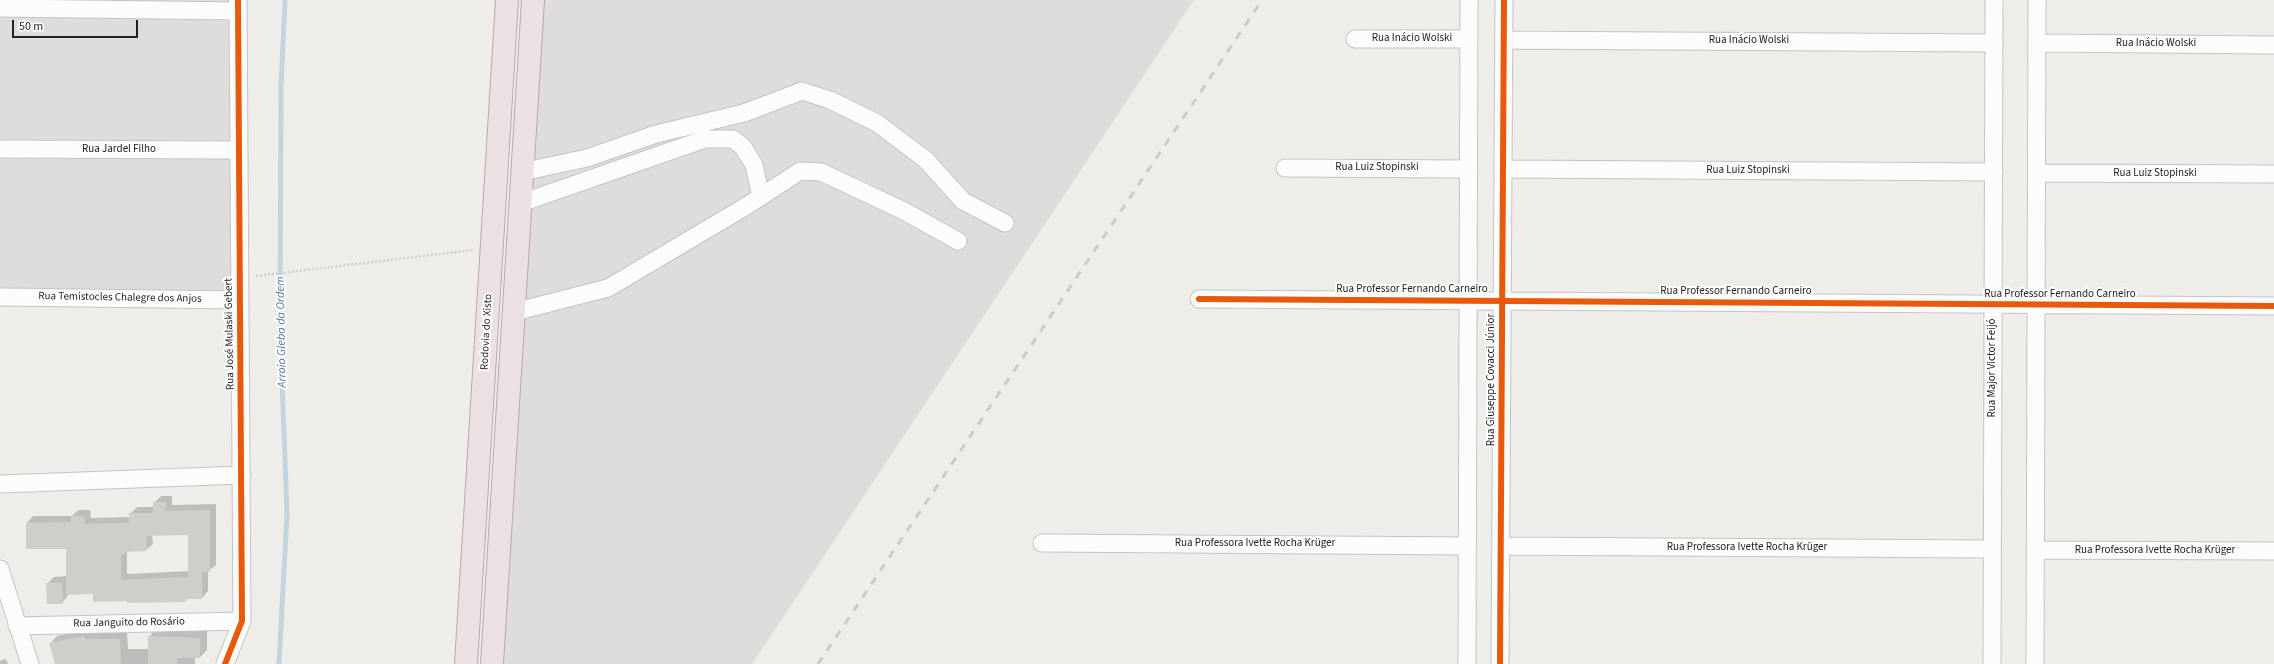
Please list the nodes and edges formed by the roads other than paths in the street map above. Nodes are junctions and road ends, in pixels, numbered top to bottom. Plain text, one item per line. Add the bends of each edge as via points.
1 (507, 0) edge
2 (533, 0) edge
3 (1469, 0) edge
4 (1504, 0) edge
5 (1994, 0) edge
6 (2037, 0) edge
7 (238, 6) edge
8 (0, 8) edge
9 (1355, 39) dead end
10 (1469, 39) junction
11 (1504, 40) junction
12 (1994, 43) junction
13 (2037, 43) junction
14 (2274, 45) edge
15 (0, 149) edge
16 (238, 150) junction
17 (1285, 168) dead end
18 (1469, 169) junction
19 (1503, 169) junction
20 (522, 172) junction
21 (1994, 172) junction
22 (2037, 173) junction
23 (2274, 174) edge
24 (761, 197) junction
25 (521, 203) junction
26 (1005, 223) dead end
27 (958, 241) dead end
28 (0, 297) edge
29 (1199, 299) dead end
30 (240, 300) junction
31 (1468, 301) junction
32 (1502, 301) junction
33 (1993, 304) junction
34 (2036, 304) junction
35 (2274, 306) edge
36 (514, 312) junction
37 (242, 475) junction
38 (0, 484) edge
39 (1042, 543) dead end
40 (1467, 546) junction
41 (1501, 546) junction
42 (1992, 549) junction
43 (2036, 550) junction
44 (2274, 551) edge
45 (0, 569) edge
46 (242, 621) junction
47 (17, 626) junction
48 (30, 664) edge
49 (225, 664) edge
50 (466, 664) edge
51 (492, 664) edge
52 (1467, 664) edge
53 (1500, 664) edge
54 (1992, 664) edge
55 (2035, 664) edge

1 - 50 highway, Rodovia do Xisto
2 - 20 highway
3 - 10 street
4 - 11 street, Rua Giuseppe Covacci Júnior
5 - 12 street, Rua Major Victor Feijó
6 - 13 street
7 - 8 street
7 - 16 street, Rua José Mulaski Gebert
9 - 10 street, Rua Inácio Wolski
10 - 18 street
11 - 12 street, Rua Inácio Wolski
11 - 19 street, Rua Giuseppe Covacci Júnior
12 - 21 street, Rua Major Victor Feijó
13 - 14 street, Rua Inácio Wolski
13 - 22 street
15 - 16 street, Rua Jardel Filho
16 - 30 street, Rua José Mulaski Gebert
17 - 18 street, Rua Luiz Stopinski
18 - 31 street
19 - 21 street, Rua Luiz Stopinski
19 - 32 street, Rua Giuseppe Covacci Júnior
20 - 25 highway
20 - 26 street via 587,158 656,134 744,113 802,91 830,100 877,123 926,160 963,201
21 - 33 street, Rua Major Victor Feijó
22 - 23 street, Rua Luiz Stopinski
22 - 34 street
24 - 25 street via 754,165 743,147 733,139 705,138
24 - 27 street via 800,171 821,172 904,211
24 - 36 street via 608,288
25 - 36 highway
28 - 30 street, Rua Temistocles Chalegre dos Anjos
29 - 31 street, Rua Professor Fernando Carneiro
30 - 37 street, Rua José Mulaski Gebert
31 - 32 street, Rua Professor Fernando Carneiro
31 - 40 street
32 - 33 street, Rua Professor Fernando Carneiro
32 - 41 street, Rua Giuseppe Covacci Júnior
33 - 34 street, Rua Professor Fernando Carneiro
33 - 42 street, Rua Major Victor Feijó
34 - 35 street, Rua Professor Fernando Carneiro
34 - 43 street
36 - 51 highway
37 - 38 street
37 - 46 street, Rua José Mulaski Gebert
39 - 40 street, Rua Professora Ivette Rocha Krüger
40 - 52 street
41 - 42 street, Rua Professora Ivette Rocha Krüger
41 - 53 street, Rua Giuseppe Covacci Júnior
42 - 54 street, Rua Major Victor Feijó
43 - 44 street, Rua Professora Ivette Rocha Krüger
43 - 55 street
45 - 47 street
46 - 47 street, Rua Janguito do Rosário
46 - 49 street, Rua José Mulaski Gebert
47 - 48 street

